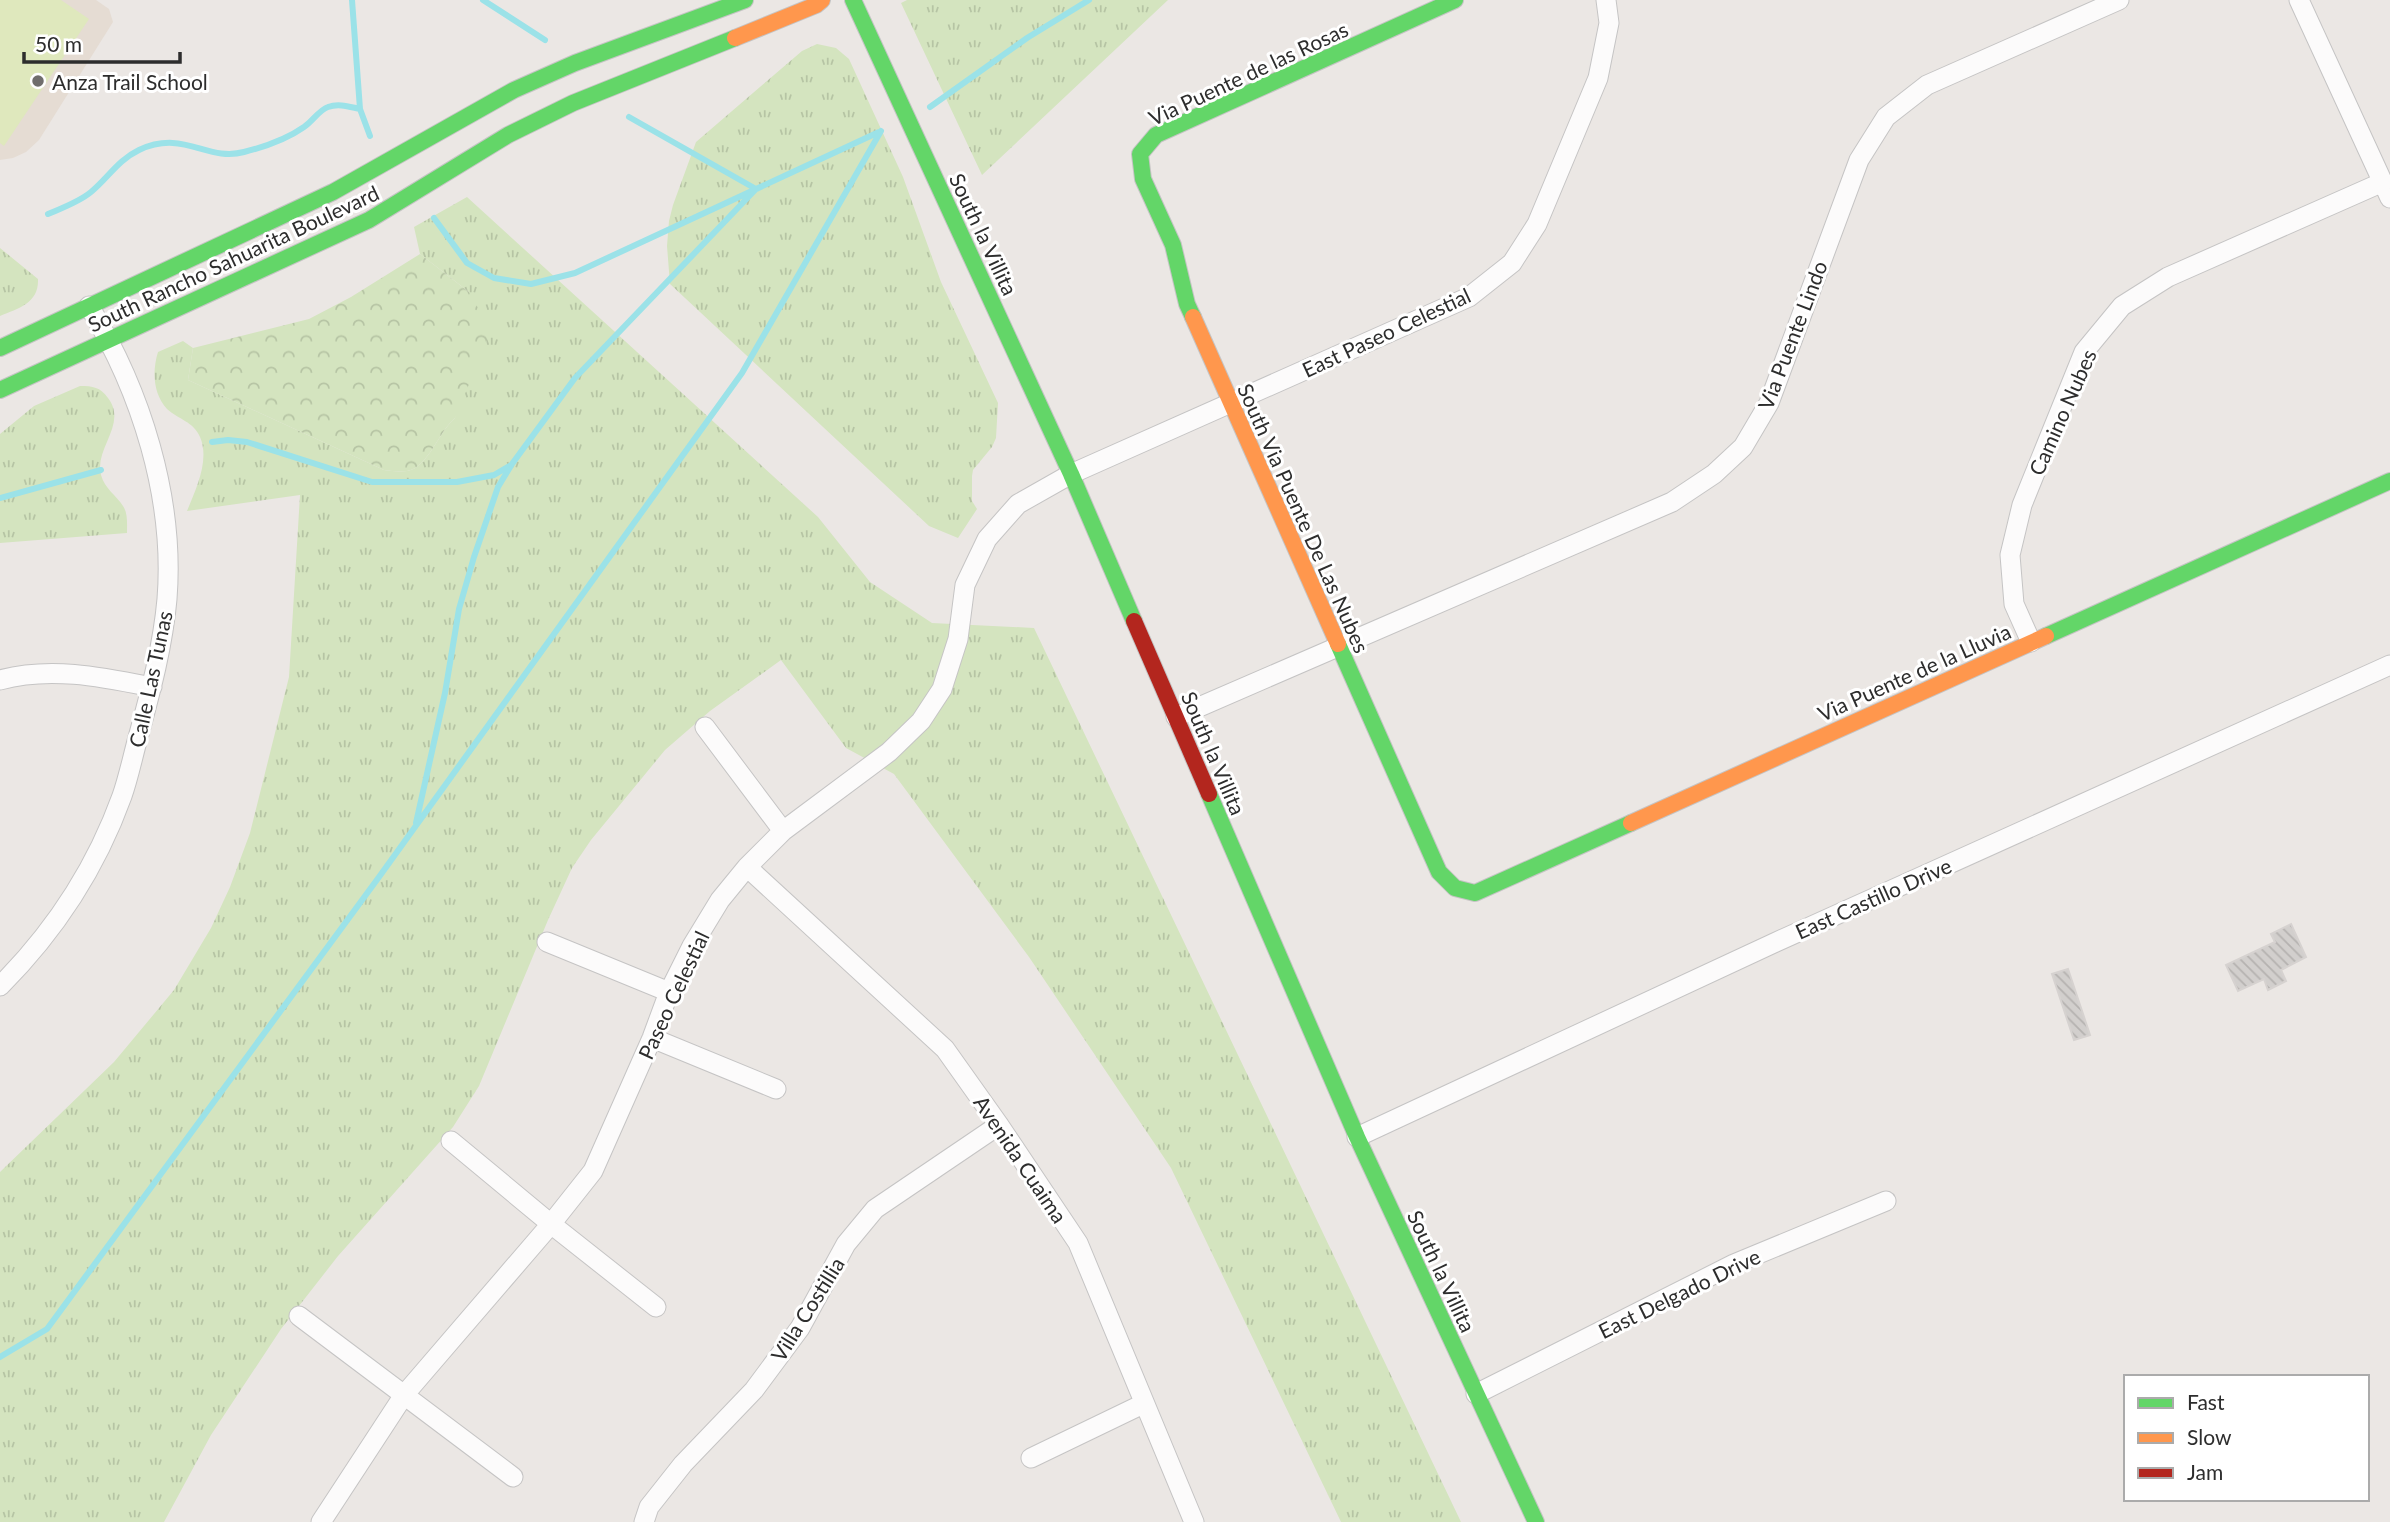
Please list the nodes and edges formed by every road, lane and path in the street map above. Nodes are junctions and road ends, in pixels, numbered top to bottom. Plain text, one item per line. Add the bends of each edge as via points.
1 (745, 0) edge
2 (822, 0) edge
3 (853, 0) edge
4 (1455, 0) edge
5 (1606, 0) edge
6 (2119, 0) edge
7 (2299, 0) edge
8 (1140, 154) joint
9 (2386, 190) edge
10 (89, 306) junction
11 (109, 340) junction
12 (0, 348) edge
13 (0, 390) edge
14 (1230, 403) junction
15 (1071, 474) junction
16 (2390, 481) edge
17 (2031, 642) junction
18 (1338, 647) junction
19 (2390, 665) edge
20 (0, 680) edge
21 (152, 687) junction
22 (1176, 717) junction
23 (705, 727) dead end
24 (783, 831) junction
25 (747, 867) junction
26 (1454, 888) joint
27 (547, 942) dead end
28 (0, 986) edge
29 (669, 992) junction
30 (652, 1038) junction
31 (776, 1089) dead end
32 (999, 1125) junction
33 (1357, 1137) junction
34 (451, 1141) dead end
35 (1886, 1201) dead end
36 (551, 1224) junction
37 (656, 1307) dead end
38 (299, 1316) dead end
39 (1476, 1394) junction
40 (404, 1395) junction
41 (1143, 1404) junction
42 (1031, 1458) dead end
43 (513, 1477) dead end
44 (321, 1522) edge
45 (643, 1522) edge
46 (1194, 1522) edge
47 (1536, 1522) edge

1 - 10 street, South Rancho Sahuarita Boulevard via 514,90 334,192
2 - 11 street, South Rancho Sahuarita Boulevard via 573,103 499,141 358,226
3 - 15 street, South la Villita
4 - 8 street, Via Puente de las Rosas via 1156,135
5 - 14 street, East Paseo Celestial via 1609,23 1598,78 1537,224 1511,263 1469,297
6 - 18 street, Via Puente Lindo via 1927,85 1886,117 1859,160 1769,403 1743,447 1714,474 1672,502
7 - 9 street
8 - 14 street, South Via Puente De Las Nubes via 1143,178 1173,245 1186,304
9 - 17 street, Camino Nubes via 2168,277 2122,306 2084,352 2022,505 2010,555 2014,604
10 - 11 street, Calle Las Tunas
10 - 12 street, South Rancho Sahuarita Boulevard
11 - 13 street, South Rancho Sahuarita Boulevard
11 - 21 street, Calle Las Tunas via 138,406 155,463 163,514 167,598
14 - 15 street, East Paseo Celestial
14 - 18 street, South Via Puente De Las Nubes
15 - 22 street, South la Villita
15 - 24 street, Paseo Celestial via 1018,504 987,540 965,586 958,639 942,689 921,721 889,752
16 - 17 street, Via Puente de la Lluvia
17 - 26 street, Via Puente de la Lluvia via 1475,892
18 - 22 street, Via Puente Lindo
18 - 26 street, South Via Puente De Las Nubes via 1438,872
19 - 33 street, East Castillo Drive
20 - 21 street via 39,673 94,675
21 - 28 street, Calle Las Tunas via 106,837 56,922
22 - 33 street, South la Villita
23 - 24 street
24 - 25 street, Paseo Celestial
25 - 29 street, Paseo Celestial via 720,900
25 - 32 street, Avenida Cuaima via 945,1049
27 - 29 street
29 - 30 street, Paseo Celestial
30 - 31 street
30 - 36 street, Paseo Celestial via 593,1171
32 - 41 street, Avenida Cuaima via 1078,1244
32 - 45 street, Villa Costillia via 876,1209 846,1244 800,1328 754,1390 683,1464 649,1507
33 - 39 street, South la Villita
34 - 36 street
35 - 39 street, East Delgado Drive via 1734,1264
36 - 37 street
36 - 40 street, Paseo Celestial
38 - 40 street
39 - 47 street, South la Villita
40 - 43 street
40 - 44 street, Paseo Celestial
41 - 42 street
41 - 46 street, Avenida Cuaima

